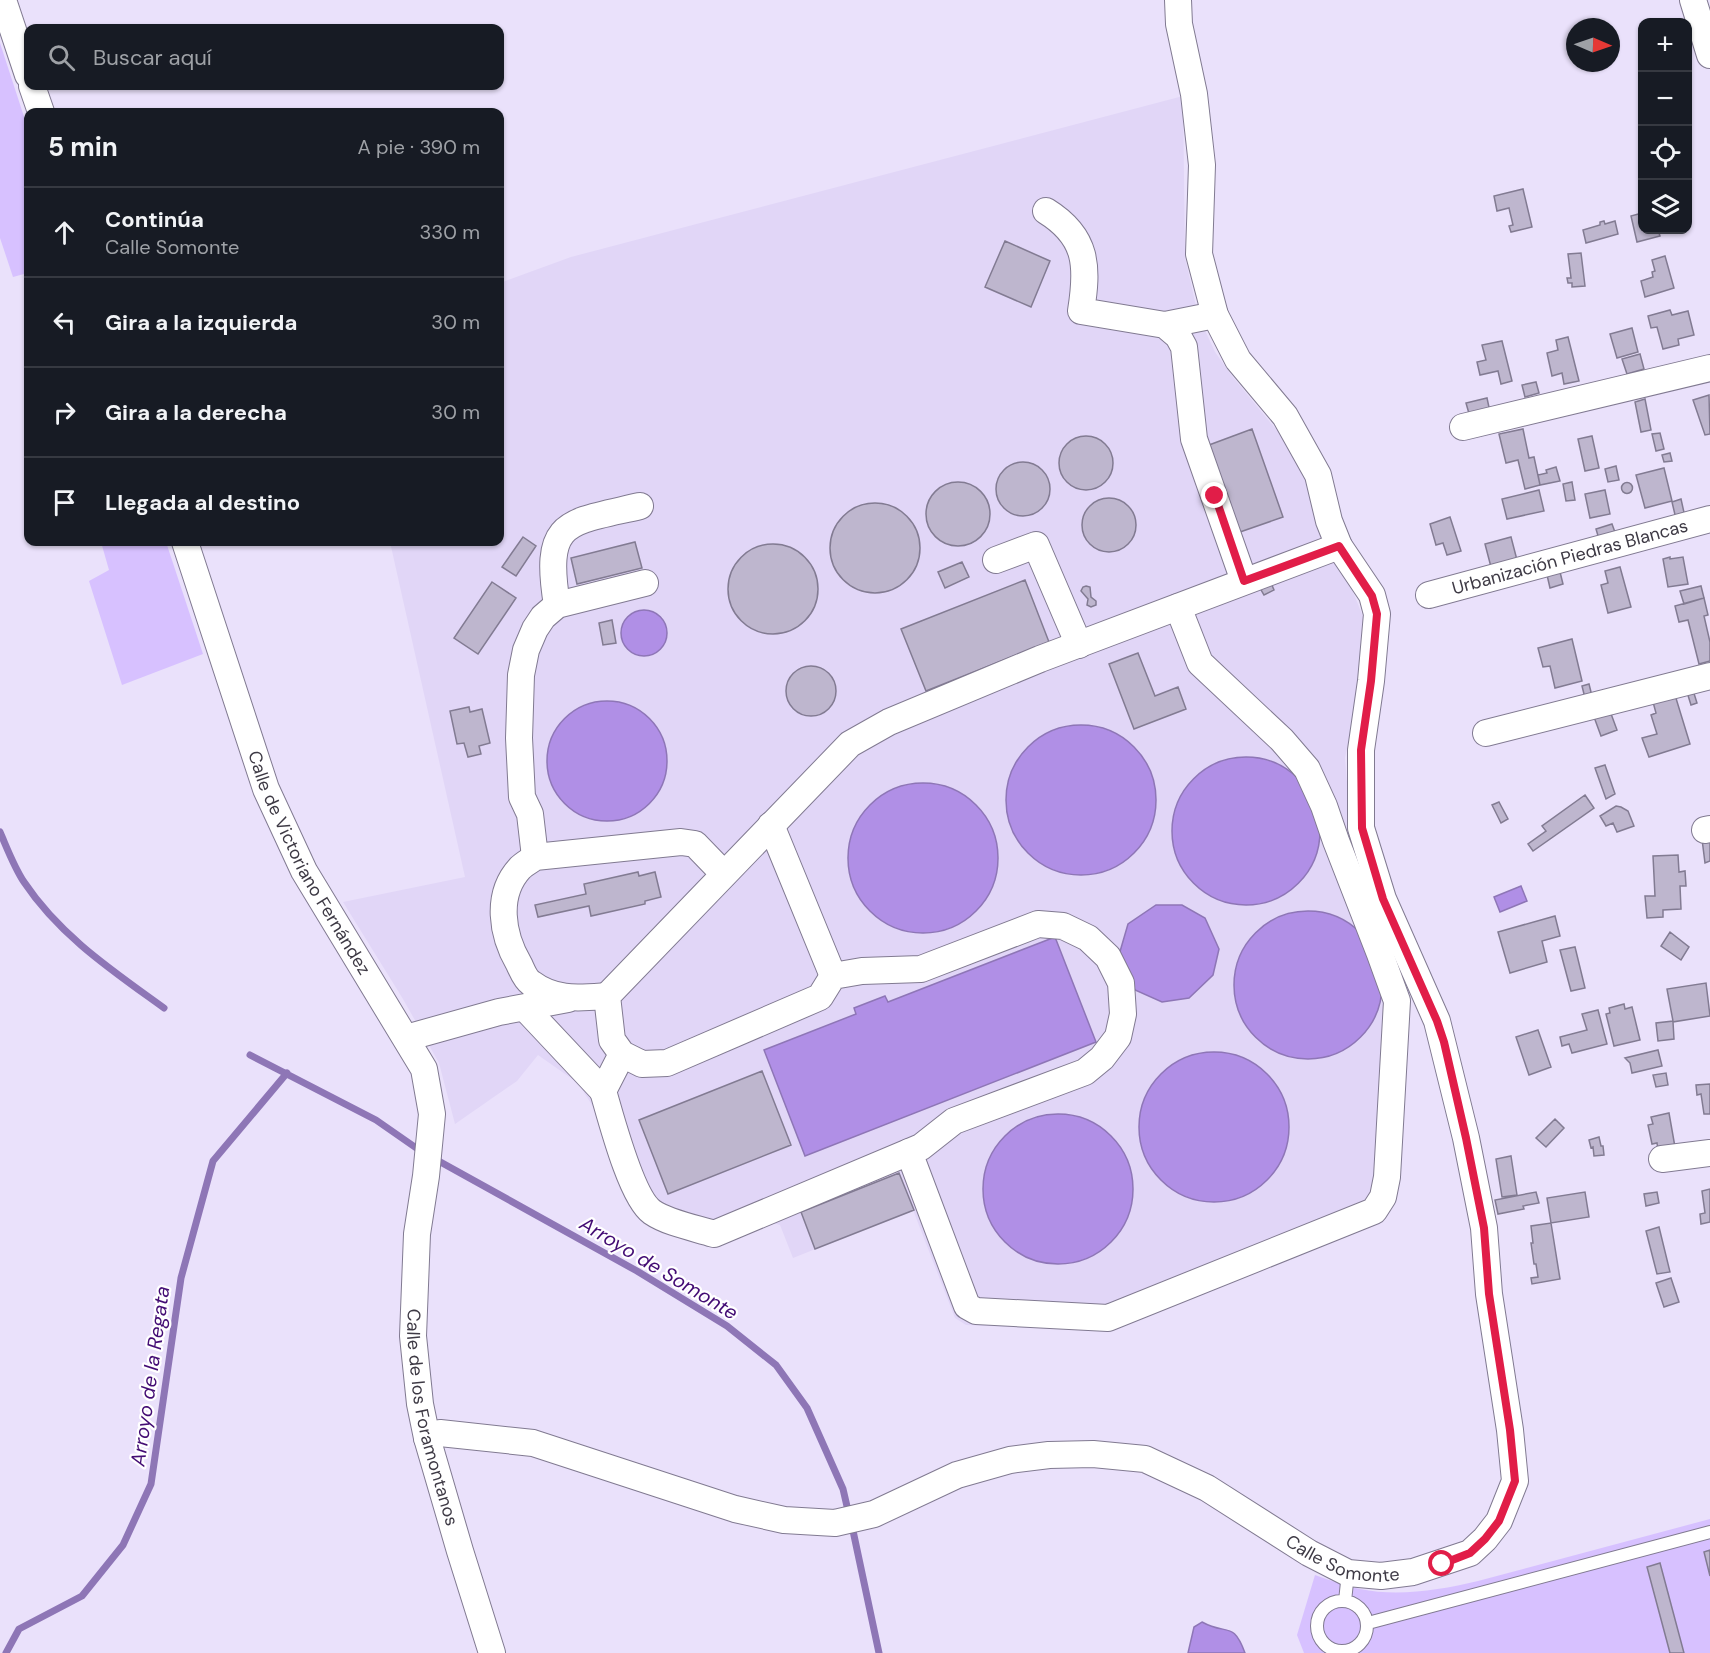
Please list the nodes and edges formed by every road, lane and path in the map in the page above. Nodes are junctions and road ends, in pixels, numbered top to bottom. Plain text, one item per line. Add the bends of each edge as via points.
1 (3, 0) edge
2 (1178, 0) edge
3 (1693, 0) edge
4 (1710, 56) edge
5 (24, 63) edge
6 (33, 90) edge
7 (40, 108) edge
8 (1046, 212) dead end
9 (1215, 315) junction
10 (1165, 325) junction
11 (1710, 368) edge
12 (1463, 427) dead end
13 (640, 506) dead end
14 (1710, 519) edge
15 (186, 546) edge
16 (1339, 546) junction
17 (996, 560) dead end
18 (1244, 581) junction
19 (645, 583) dead end
20 (1429, 595) dead end
21 (557, 605) junction
22 (1178, 608) junction
23 (1079, 645) junction
24 (1710, 676) edge
25 (1486, 734) dead end
26 (771, 825) junction
27 (535, 857) junction
28 (724, 874) junction
29 (833, 976) junction
30 (606, 996) junction
31 (568, 999) junction
32 (525, 1008) junction
33 (406, 1038) junction
34 (622, 1054) junction
35 (603, 1091) junction
36 (909, 1152) junction
37 (1710, 1153) edge
38 (1662, 1159) dead end
39 (426, 1176) joint
40 (427, 1438) junction
41 (1710, 1532) edge
42 (1348, 1573) junction
43 (1345, 1601) junction
44 (1368, 1623) junction
45 (492, 1653) edge

1 - 5 street
2 - 9 street, Calle Somonte via 1202,165 1199,254
3 - 4 street
6 - 7 street
8 - 10 street via 1074,234 1084,256 1086,281 1081,311
9 - 10 street
9 - 16 street, Calle Somonte via 1238,360 1285,416 1318,475
10 - 18 street via 1184,347 1194,439
11 - 12 street
13 - 21 street via 584,519 566,528 556,539 552,566
14 - 20 street, Urbanización Piedras Blancas
15 - 33 street, Calle de Victoriano Fernández via 266,789 304,871
16 - 18 street
16 - 42 street, Calle Somonte via 1372,596 1377,614 1361,750 1362,828 1383,899 1437,1021 1464,1128 1484,1228 1489,1294 1515,1481 1499,1521 1470,1553 1413,1572 1381,1576
17 - 23 street via 1036,545
18 - 22 street
19 - 21 street
21 - 27 street via 535,629 521,675 522,796 530,814
22 - 23 street
22 - 36 street via 1200,663 1282,740 1307,769 1397,1001 1383,1197 1374,1211 1108,1318 976,1311 967,1306
23 - 26 street via 889,722 849,744
24 - 25 street
26 - 28 street
26 - 29 street
27 - 28 street via 681,842 695,844
27 - 31 street via 520,869 509,886 503,908 506,933 529,982
28 - 30 street
29 - 34 street via 820,997 666,1063 642,1064
29 - 36 street via 921,969 1038,924 1063,926 1088,938 1108,957 1121,983 1123,1014 1118,1037 1085,1072 954,1121
30 - 31 street
30 - 34 street via 612,1040
31 - 32 street
32 - 33 street
32 - 35 street
33 - 39 street, Calle de Victoriano Fernández via 424,1069 432,1114
34 - 35 street
35 - 36 street via 631,1182 651,1211 714,1233
37 - 38 street
39 - 40 street, Calle de los Foramontanos via 417,1234 413,1336
40 - 42 street, Calle Somonte via 440,1433 533,1443 735,1509 784,1520 835,1523 874,1514 957,1475 1010,1460 1093,1454 1145,1459 1207,1488 1309,1553
40 - 45 street, Calle de los Foramontanos
41 - 44 lane
42 - 43 lane
43 - 44 lane via 1360,1608
43 - 44 lane via 1322,1610 1317,1626 1322,1642 1336,1651 1352,1650 1365,1639

